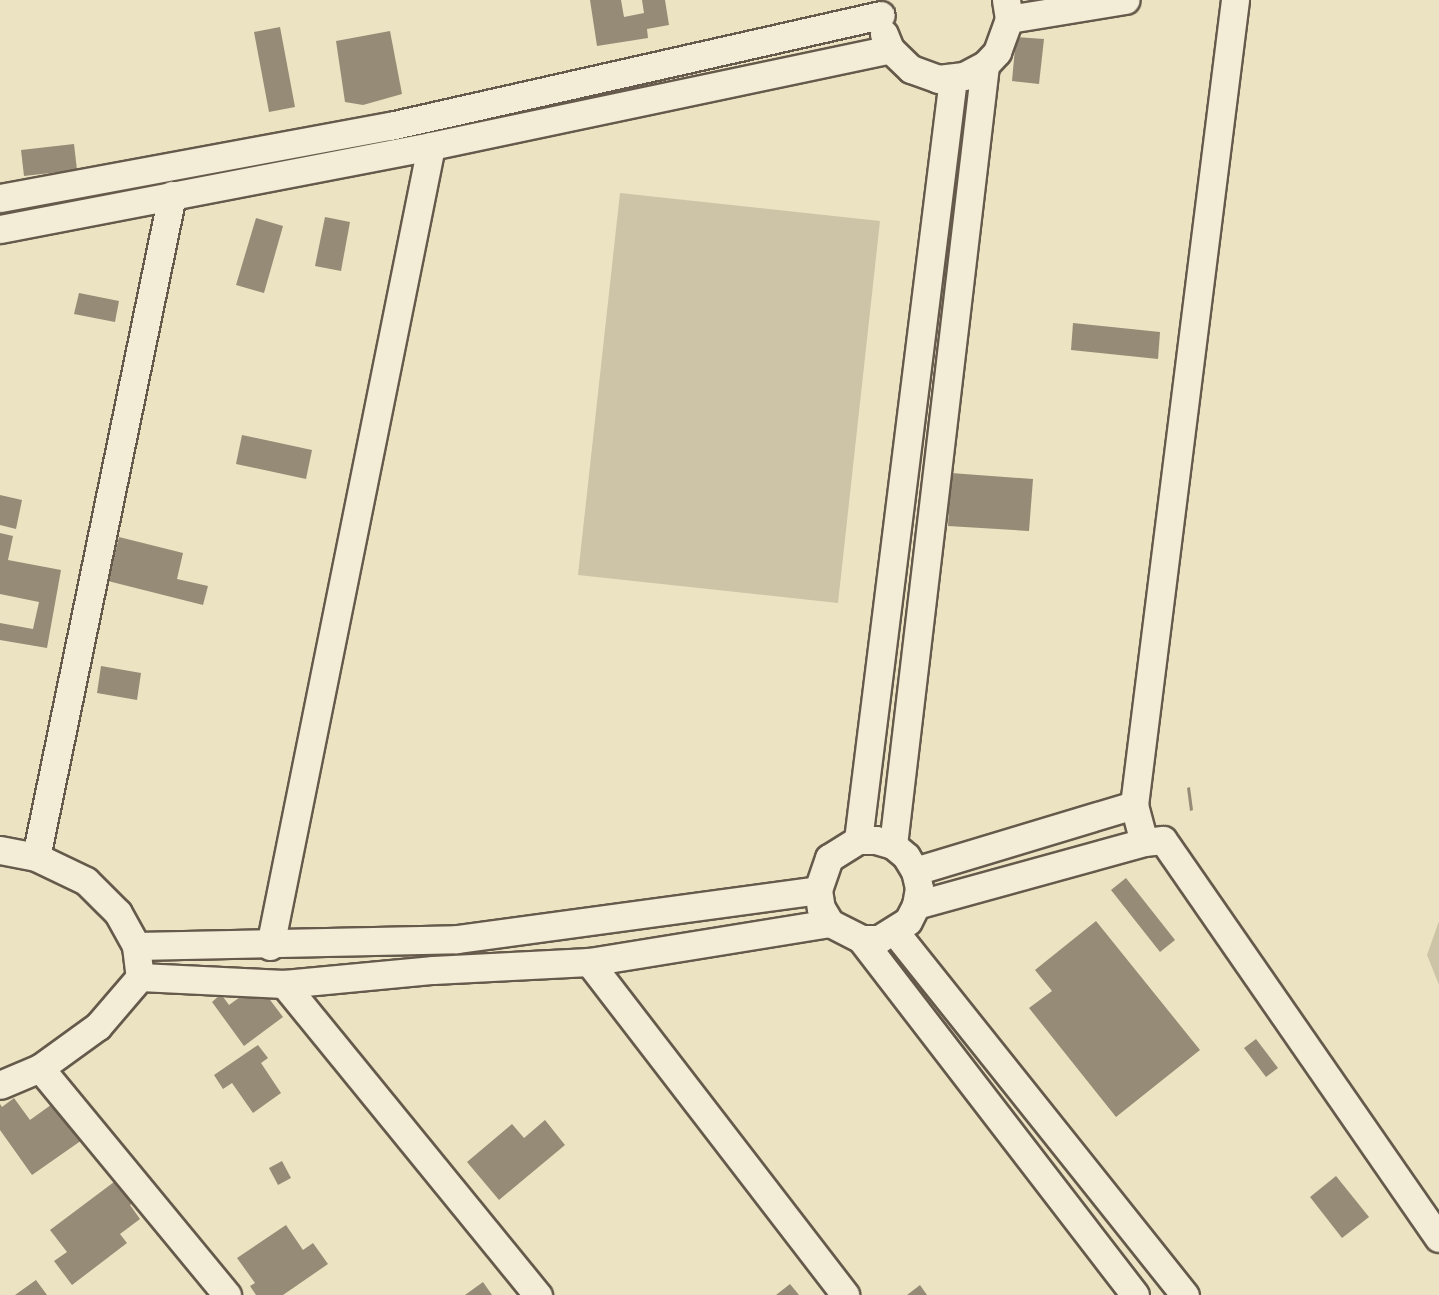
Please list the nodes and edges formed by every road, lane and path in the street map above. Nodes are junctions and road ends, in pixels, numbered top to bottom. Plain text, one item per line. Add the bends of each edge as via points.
1 (1125, 0) edge
2 (1235, 0) edge
3 (882, 7) edge
4 (1007, 10) edge
5 (890, 49) junction
6 (985, 65) junction
7 (953, 78) junction
8 (430, 146) junction
9 (172, 195) junction
10 (0, 198) edge
11 (0, 229) edge
12 (1134, 805) junction
13 (858, 840) junction
14 (1144, 842) junction
15 (893, 846) junction
16 (0, 850) edge
17 (36, 857) junction
18 (915, 871) junction
19 (818, 891) junction
20 (916, 905) junction
21 (830, 923) junction
22 (895, 932) junction
23 (861, 939) junction
24 (136, 946) junction
25 (270, 946) junction
26 (589, 962) junction
27 (140, 977) junction
28 (284, 984) junction
29 (40, 1068) junction
30 (0, 1085) edge
31 (1439, 1238) edge
32 (227, 1295) edge
33 (538, 1295) edge
34 (845, 1295) edge
35 (1135, 1295) edge
36 (1185, 1295) edge

1 - 4 street
2 - 12 street
3 - 5 street
3 - 10 street via 390,126
4 - 6 street via 1005,36
5 - 7 street via 899,60 924,76
5 - 8 street
6 - 7 street
6 - 15 street
7 - 13 street
8 - 9 street
8 - 25 street
9 - 11 street
9 - 17 street
12 - 14 street
12 - 18 street
13 - 15 street via 876,840
13 - 19 street via 829,858
14 - 20 street
14 - 31 street via 1163,840
15 - 18 street via 906,856
16 - 17 street
17 - 24 street via 86,881 118,913
18 - 20 street via 919,888
19 - 21 street via 821,908
19 - 25 street via 457,939
20 - 22 street via 908,921
21 - 23 street
21 - 26 street
22 - 23 street via 879,939
22 - 36 street
23 - 35 street
24 - 25 street
24 - 27 street
26 - 28 street via 433,970
26 - 34 street
27 - 28 street
27 - 29 street via 98,1026
28 - 33 street
29 - 30 street
29 - 32 street

